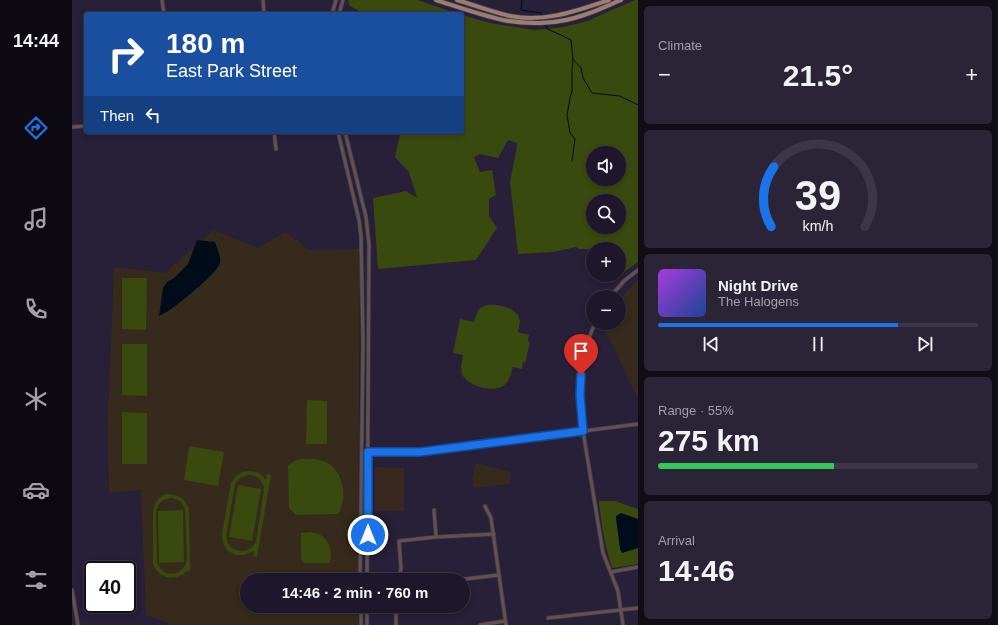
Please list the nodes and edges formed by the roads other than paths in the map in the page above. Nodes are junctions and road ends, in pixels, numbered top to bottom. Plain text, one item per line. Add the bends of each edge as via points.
1 (162, 0) edge
2 (263, 0) edge
3 (336, 0) edge
4 (343, 0) edge
5 (436, 0) edge
6 (457, 0) edge
7 (609, 0) edge
8 (621, 0) edge
9 (478, 6) junction
10 (164, 12) edge
11 (264, 12) edge
12 (333, 12) edge
13 (340, 12) edge
14 (476, 12) junction
15 (84, 126) edge
16 (72, 127) edge
17 (274, 134) edge
18 (338, 134) edge
19 (345, 134) edge
20 (276, 149) dead end
21 (638, 270) edge
22 (616, 290) edge
23 (592, 330) edge
24 (638, 424) edge
25 (583, 431) junction
26 (362, 452) junction
27 (368, 452) junction
28 (485, 506) dead end
29 (434, 510) dead end
30 (494, 534) junction
31 (436, 537) junction
32 (638, 567) edge
33 (611, 572) junction
34 (360, 573) edge
35 (367, 573) edge
36 (400, 573) edge
37 (499, 575) junction
38 (470, 578) edge
39 (72, 590) edge
40 (638, 608) edge
41 (621, 611) junction
42 (360, 613) edge
43 (367, 613) edge
44 (396, 613) edge
45 (548, 618) dead end
46 (505, 623) edge
47 (78, 625) edge
48 (361, 625) edge
49 (367, 625) edge
50 (396, 625) edge
51 (480, 625) edge
52 (623, 625) edge

1 - 10 street
2 - 11 street
3 - 12 street
4 - 13 street
5 - 14 main road
6 - 9 main road
7 - 9 main road via 576,11 536,18 498,13
8 - 14 main road via 584,15 555,22 510,21
9 - 14 main road
15 - 16 street
17 - 20 street
18 - 26 street via 361,236
19 - 27 street via 368,234
21 - 22 street
23 - 25 street via 587,342 581,375
24 - 25 street
25 - 27 street via 420,452
25 - 33 street via 603,553
26 - 27 street
26 - 34 street
27 - 35 street
28 - 30 street via 491,518
29 - 31 street
30 - 31 street
30 - 37 street
31 - 36 street via 400,541
32 - 33 street
33 - 41 street via 618,591
37 - 38 street
37 - 46 street
39 - 47 street
40 - 41 street
41 - 45 street
41 - 52 street
42 - 48 street
43 - 49 street
44 - 50 street
46 - 51 street

